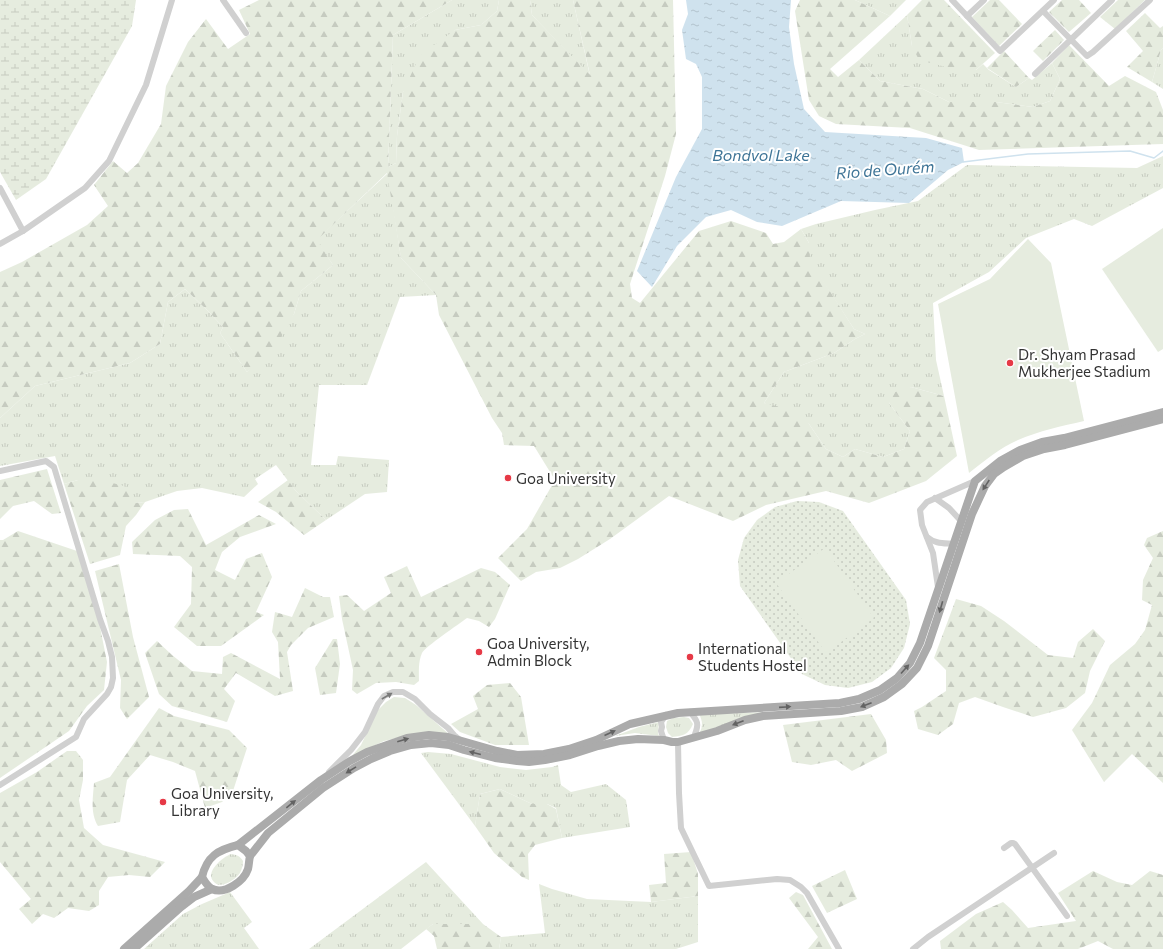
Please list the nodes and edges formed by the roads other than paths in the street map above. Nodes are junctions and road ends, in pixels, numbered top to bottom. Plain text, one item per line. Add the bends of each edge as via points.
1 (172, 0) edge
2 (222, 0) edge
3 (952, 0) edge
4 (984, 0) edge
5 (1054, 0) edge
6 (1112, 0) edge
7 (1150, 0) edge
8 (1043, 11) junction
9 (967, 16) junction
10 (246, 33) dead end
11 (1070, 39) junction
12 (1035, 74) dead end
13 (0, 188) edge
14 (23, 231) junction
15 (0, 244) edge
16 (1163, 412) edge
17 (1163, 419) edge
18 (1071, 439) junction
19 (0, 471) edge
20 (975, 482) junction
21 (935, 498) junction
22 (961, 521) junction
23 (926, 536) junction
24 (954, 544) junction
25 (942, 588) junction
26 (690, 712) junction
27 (666, 716) junction
28 (694, 734) joint
29 (664, 740) junction
30 (687, 740) junction
31 (462, 741) junction
32 (678, 742) junction
33 (321, 780) junction
34 (0, 785) edge
35 (238, 845) junction
36 (1004, 848) dead end
37 (1054, 853) dead end
38 (250, 856) junction
39 (1032, 868) junction
40 (202, 877) junction
41 (212, 889) junction
42 (1067, 916) dead end
43 (124, 949) edge
44 (134, 949) edge
45 (839, 949) edge
46 (913, 949) edge

1 - 14 street via 146,85 109,161 85,188
2 - 10 street
3 - 9 street
4 - 9 street
5 - 8 street
6 - 11 street
7 - 11 street via 1087,56
8 - 9 street via 1000,51
8 - 11 street
11 - 12 street
13 - 14 street
14 - 15 street
16 - 18 main road
17 - 18 main road
18 - 20 main road via 1042,442 1020,450 1000,461
18 -> 25 main road via 1023,456 994,474 977,503
19 - 34 street via 46,462 54,467 108,641 113,678 107,694 84,719 76,737
20 - 21 street
20 - 22 main road
21 - 22 street
21 - 23 street via 920,510
22 - 24 main road
23 - 24 street via 936,543
23 - 25 street
24 - 25 main road
26 -> 25 main road via 840,702 859,699 880,690 897,678 910,663
25 -> 30 main road via 928,646 917,668 902,684 884,697 862,707 841,711 763,716
26 - 27 main road
26 - 28 street via 698,724
27 - 29 street via 661,722
31 -> 27 main road via 497,752 518,755 544,754 596,740 630,724
28 - 30 main road
29 - 32 main road
29 -> 38 main road via 619,741 570,755 529,762 495,758 449,745 410,745 371,759 322,788 268,833
30 - 32 main road
33 -> 31 main road via 367,752 407,738 429,735
33 -> 31 street via 365,732 384,696 393,692 403,692 415,699
32 - 45 street via 681,828 709,886 790,880 807,893
35 -> 33 main road
35 - 38 main road
35 - 40 main road via 214,854
36 - 39 street via 1011,843 1015,844
37 - 39 street
38 - 41 main road via 244,877 232,888 218,891
39 - 42 street
39 - 46 street
40 - 41 main road via 206,885
40 - 43 main road
41 - 44 main road via 194,897

